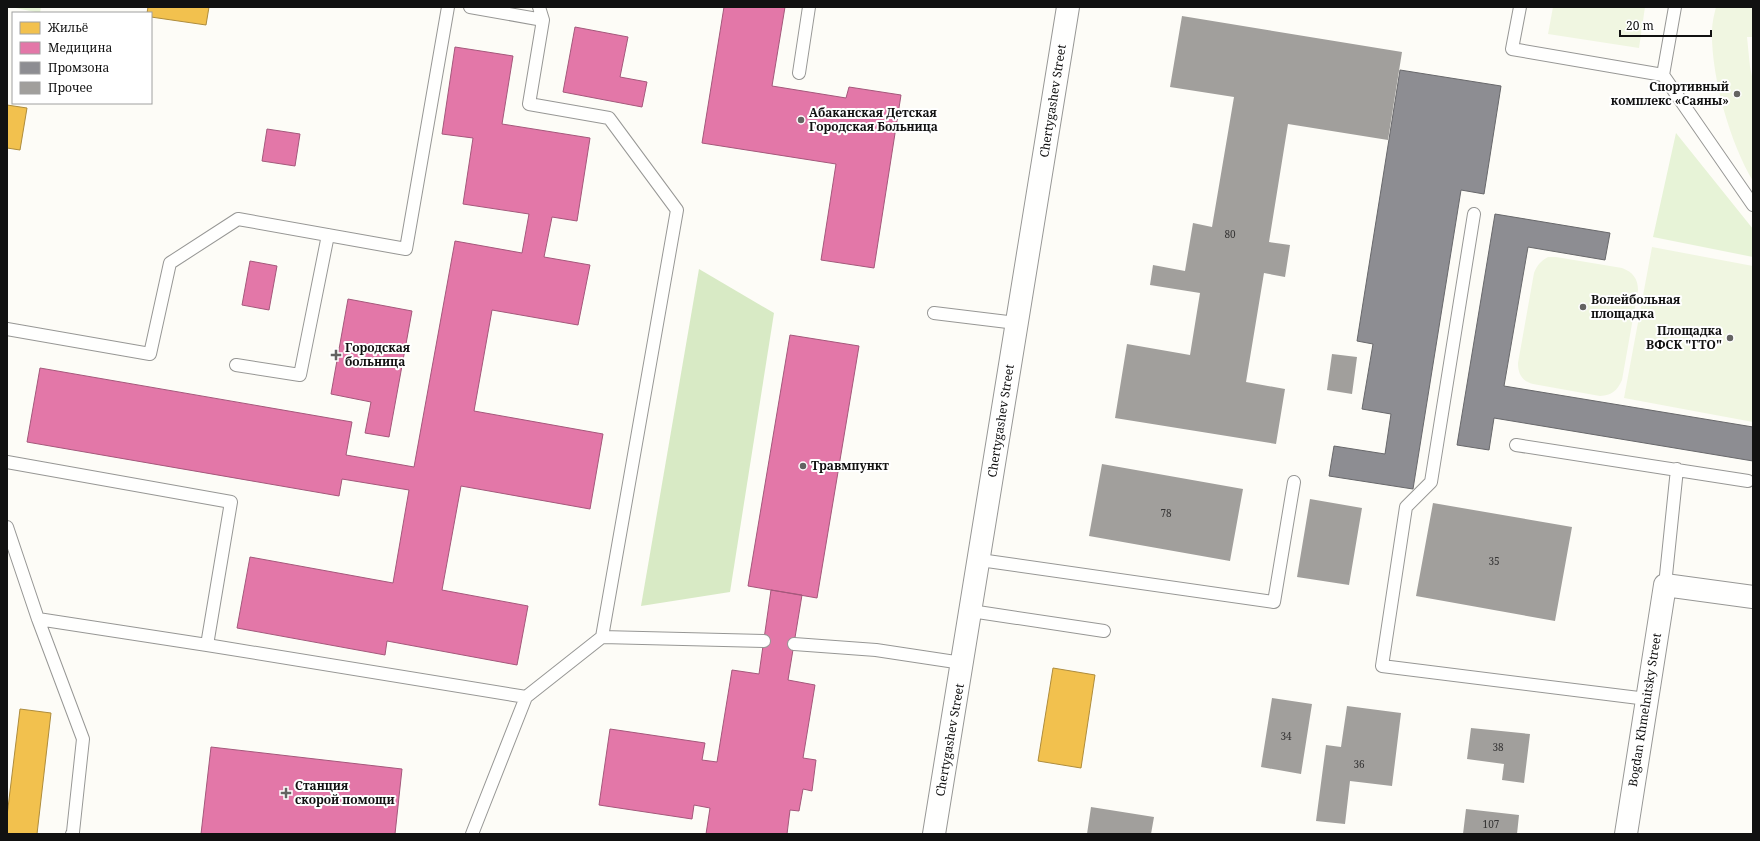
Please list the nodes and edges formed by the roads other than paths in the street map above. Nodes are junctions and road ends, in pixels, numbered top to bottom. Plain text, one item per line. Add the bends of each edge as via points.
1 (448, 7) edge
2 (470, 7) edge
3 (539, 7) edge
4 (809, 7) edge
5 (1068, 7) edge
6 (1520, 7) edge
7 (1675, 7) edge
8 (543, 20) junction
9 (798, 73) dead end
10 (1663, 75) junction
11 (1753, 205) edge
12 (1474, 214) dead end
13 (328, 235) junction
14 (934, 313) dead end
15 (1016, 323) junction
16 (7, 329) edge
17 (236, 366) dead end
18 (1516, 445) dead end
19 (7, 462) edge
20 (1677, 470) junction
21 (1748, 481) dead end
22 (1294, 482) dead end
23 (7, 527) edge
24 (980, 560) junction
25 (1665, 586) junction
26 (1753, 597) edge
27 (971, 612) junction
28 (38, 620) junction
29 (1104, 631) dead end
30 (602, 637) junction
31 (764, 641) dead end
32 (794, 644) dead end
33 (207, 645) junction
34 (962, 663) junction
35 (526, 697) junction
36 (1647, 699) junction
37 (72, 834) edge
38 (472, 834) edge
39 (934, 834) edge
40 (1626, 834) edge

1 - 13 lane via 406,249
2 - 8 lane
3 - 8 lane
4 - 9 lane
5 - 15 street, Chertygashev Street
6 - 10 lane via 1512,49
7 - 10 lane
8 - 30 lane via 529,104 609,118 677,210
10 - 11 lane
12 - 36 lane via 1431,482 1406,507 1382,666
13 - 16 lane via 238,219 170,262 150,354
13 - 17 lane via 300,375
14 - 15 lane
15 - 24 street, Chertygashev Street
18 - 20 lane
19 - 33 lane via 232,502
20 - 21 lane
20 - 25 lane
22 - 24 lane via 1274,602
23 - 28 lane
24 - 27 street, Chertygashev Street
25 - 26 street
25 - 36 street, Bogdan Khmelnitsky Street
27 - 29 lane
27 - 34 street, Chertygashev Street
28 - 33 lane
28 - 37 lane via 83,738
30 - 31 lane
30 - 35 lane
32 - 34 lane via 876,650
33 - 35 lane
34 - 39 street, Chertygashev Street
35 - 38 lane
36 - 40 street, Bogdan Khmelnitsky Street

